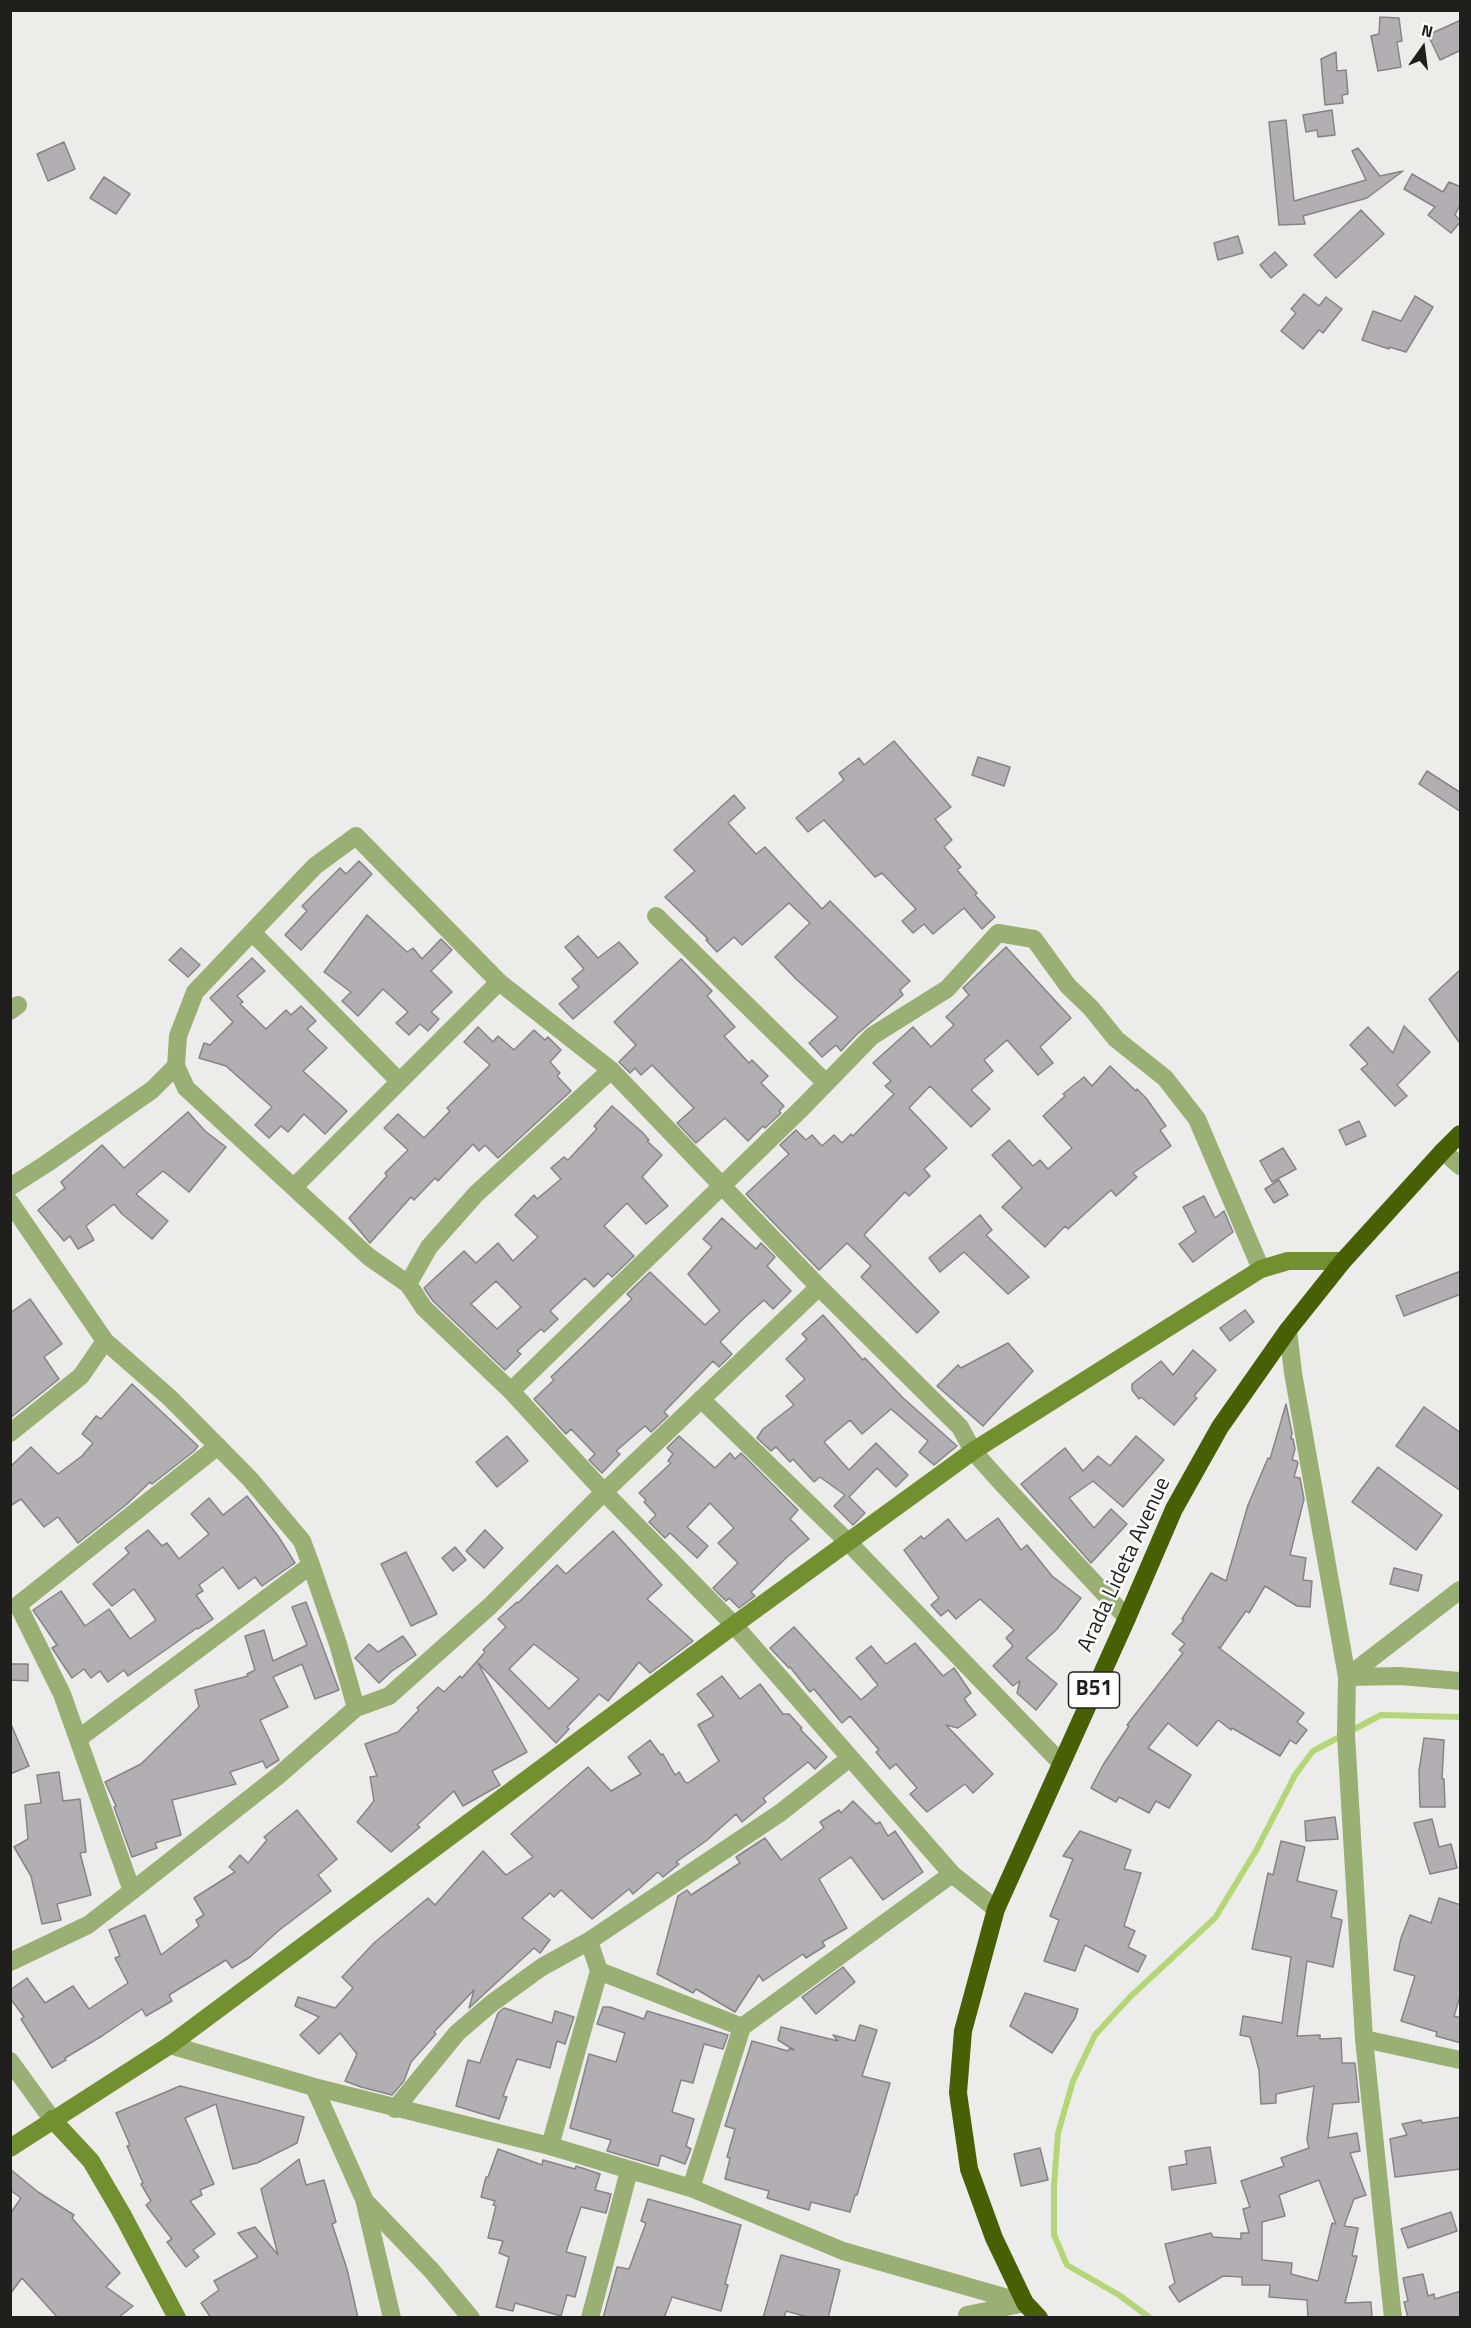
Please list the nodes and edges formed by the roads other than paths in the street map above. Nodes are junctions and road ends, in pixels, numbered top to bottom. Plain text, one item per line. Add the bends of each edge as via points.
1 (656, 916) dead end
2 (252, 932) junction
3 (499, 982) junction
4 (176, 1066) junction
5 (611, 1070) junction
6 (399, 1081) junction
7 (826, 1083) junction
8 (1461, 1134) edge
9 (1443, 1151) junction
10 (1461, 1166) edge
11 (722, 1185) junction
12 (10, 1186) edge
13 (294, 1187) junction
14 (10, 1202) edge
15 (1343, 1261) junction
16 (1261, 1269) junction
17 (408, 1284) junction
18 (819, 1287) junction
19 (1288, 1330) junction
20 (105, 1341) junction
21 (511, 1391) junction
22 (701, 1399) junction
23 (10, 1433) edge
24 (218, 1446) junction
25 (974, 1451) junction
26 (604, 1492) junction
27 (848, 1542) junction
28 (311, 1565) junction
29 (1461, 1590) edge
30 (1127, 1618) junction
31 (734, 1625) junction
32 (1347, 1677) junction
33 (1461, 1681) edge
34 (356, 1708) junction
35 (78, 1739) junction
36 (850, 1758) junction
37 (1061, 1763) junction
38 (952, 1874) junction
39 (132, 1891) junction
40 (996, 1909) junction
41 (589, 1941) junction
42 (10, 1962) edge
43 (599, 1971) junction
44 (742, 2027) junction
45 (1364, 2039) junction
46 (170, 2045) junction
47 (1461, 2060) edge
48 (10, 2061) edge
49 (314, 2087) junction
50 (395, 2109) junction
51 (52, 2120) junction
52 (550, 2146) junction
53 (10, 2148) edge
54 (629, 2171) junction
55 (691, 2188) junction
56 (364, 2199) junction
57 (1025, 2303) junction
58 (177, 2318) edge
59 (392, 2318) edge
60 (471, 2318) edge
61 (590, 2318) edge
62 (967, 2318) edge
63 (1039, 2318) edge
64 (1393, 2318) edge

1 - 7 street
2 - 3 street via 315,866 356,837
2 - 4 street via 195,993 178,1036
2 - 6 street
3 - 5 street
3 - 6 street
4 - 12 street via 152,1090
4 - 13 street via 186,1088
5 - 11 street
5 - 17 street via 476,1194 429,1246
6 - 13 street
7 - 11 street
7 - 16 street via 872,1036 947,989 998,933 1034,939 1068,986 1116,1039 1165,1078 1197,1119
8 - 9 highway, Arada Lideta Avenue / B51
9 - 10 street
9 - 15 highway, Arada Lideta Avenue / B51
11 - 18 street
11 - 21 street
13 - 17 street via 369,1257
14 - 20 street
15 - 16 main road via 1288,1261
15 - 19 highway, Arada Lideta Avenue / B51
16 - 25 main road
17 - 21 street via 424,1308
18 - 22 street
18 - 25 street via 960,1427
19 - 30 highway, Arada Lideta Avenue / B51 via 1220,1427 1174,1509
19 - 32 street
20 - 23 street via 81,1376
20 - 24 street
21 - 26 street
22 - 26 street
22 - 27 street
24 - 28 street via 302,1541
24 - 35 street via 18,1605 62,1694
25 - 27 main road
25 - 30 street
26 - 31 street
26 - 34 street via 490,1606 389,1696
27 - 31 main road
27 - 37 street
28 - 34 street
28 - 35 street
29 - 32 street
30 - 37 highway, Arada Lideta Avenue / B51
31 - 36 street
31 - 46 main road
32 - 33 street
32 - 45 street via 1346,1735
34 - 39 street via 278,1776
35 - 39 street
36 - 38 street
36 - 41 street via 780,1813
37 - 40 highway, Arada Lideta Avenue / B51
38 - 40 street
38 - 44 street
39 - 42 street via 88,1925
40 - 57 highway, Arada Lideta Avenue / B51 via 963,2031 958,2093 969,2169 994,2238
41 - 43 street
41 - 50 street via 542,1967 457,2033
43 - 44 street
43 - 52 street
44 - 55 street
45 - 47 street
45 - 64 street
46 - 49 street
46 - 51 main road
48 - 51 street
49 - 50 street
49 - 56 street
50 - 52 street
51 - 53 main road
51 - 58 main road via 91,2161
52 - 54 street
54 - 55 street
54 - 61 street
55 - 57 street via 843,2251
56 - 59 street
56 - 60 street
57 - 62 street
57 - 63 highway, Arada Lideta Avenue / B51

